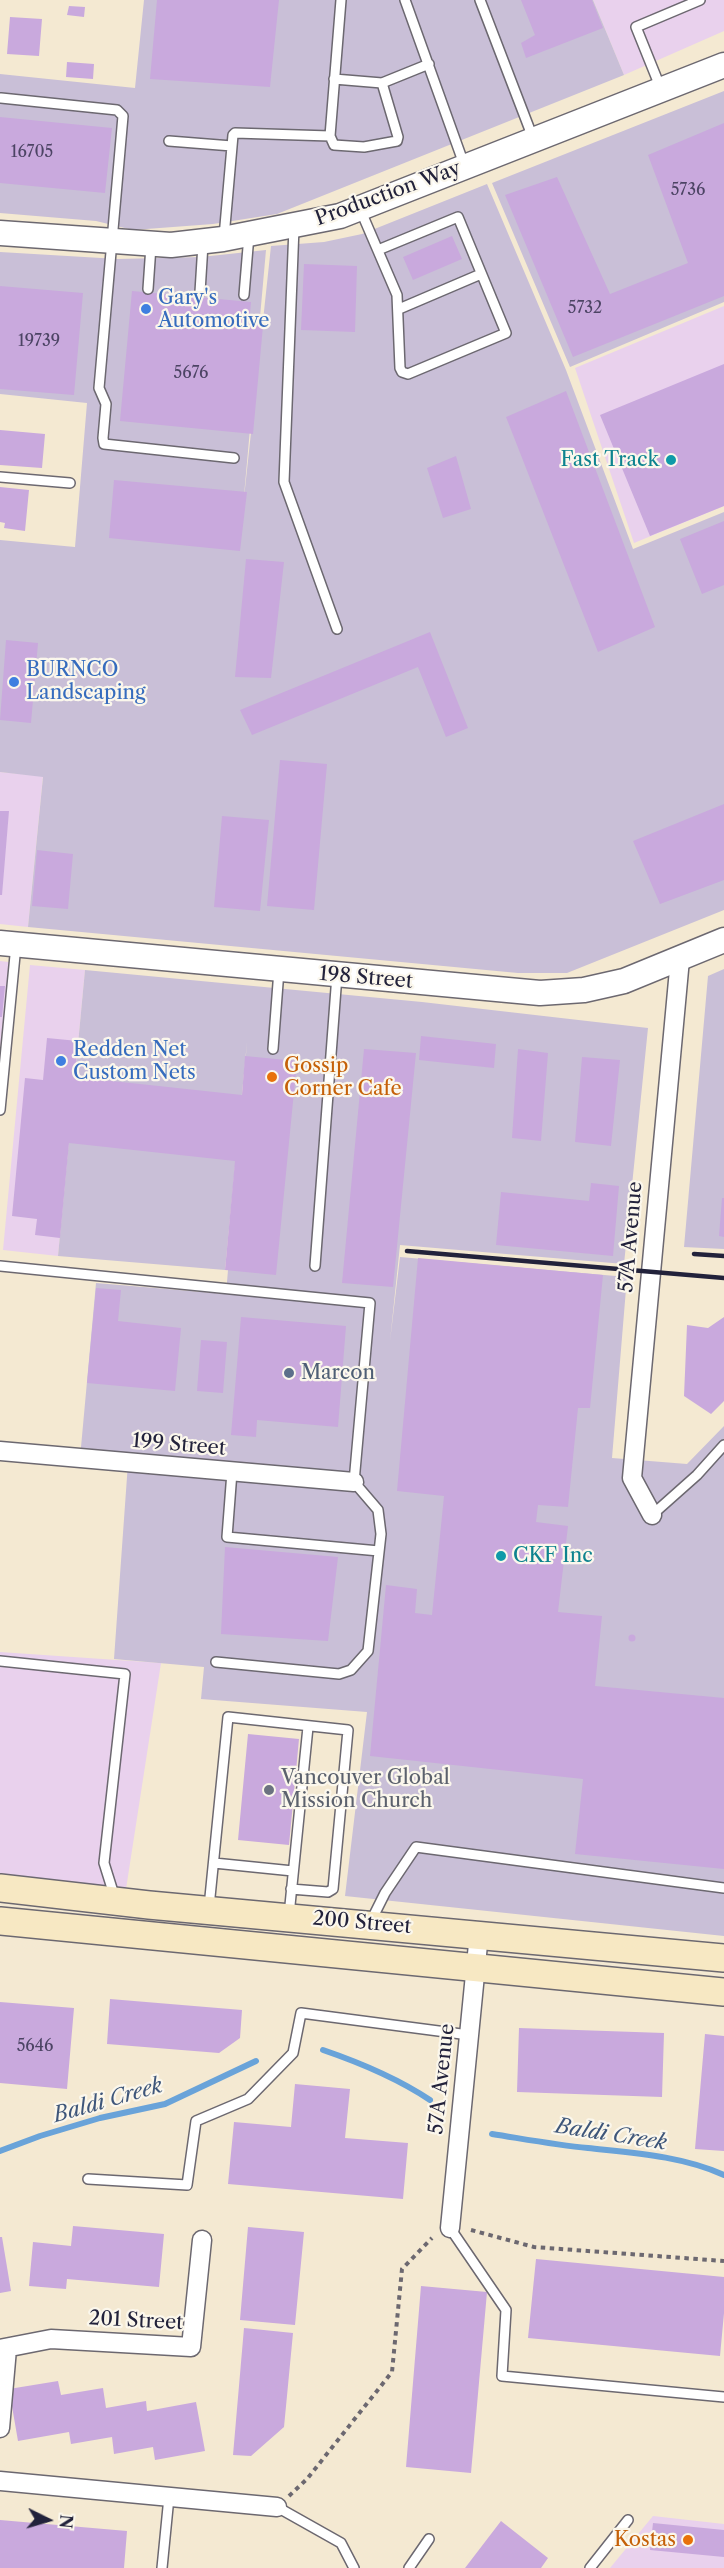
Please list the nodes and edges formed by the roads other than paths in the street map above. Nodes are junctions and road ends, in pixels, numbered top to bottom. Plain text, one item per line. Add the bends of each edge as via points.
1 (341, 0) edge
2 (405, 0) edge
3 (480, 0) edge
4 (700, 0) edge
5 (429, 64) junction
6 (724, 65) edge
7 (334, 79) junction
8 (382, 83) junction
9 (661, 90) junction
10 (1, 99) edge
11 (330, 136) junction
12 (534, 140) junction
13 (169, 141) dead end
14 (232, 146) junction
15 (465, 167) junction
16 (360, 208) junction
17 (294, 226) junction
18 (0, 233) edge
19 (249, 235) junction
20 (213, 240) junction
21 (111, 242) junction
22 (152, 244) junction
23 (378, 250) junction
24 (481, 274) junction
25 (148, 289) dead end
26 (200, 292) dead end
27 (244, 295) dead end
28 (399, 309) junction
29 (234, 458) dead end
30 (0, 477) edge
31 (70, 483) dead end
32 (337, 629) dead end
33 (724, 940) edge
34 (8, 944) edge
35 (680, 958) junction
36 (279, 969) junction
37 (337, 975) junction
38 (273, 1049) dead end
39 (0, 1110) edge
40 (0, 1266) edge
41 (315, 1266) dead end
42 (724, 1445) edge
43 (0, 1451) edge
44 (232, 1472) junction
45 (354, 1482) junction
46 (652, 1515) joint
47 (379, 1551) junction
48 (0, 1661) edge
49 (216, 1662) dead end
50 (308, 1727) junction
51 (214, 1863) junction
52 (293, 1871) junction
53 (0, 1888) edge
54 (724, 1888) edge
55 (291, 1889) junction
56 (116, 1900) junction
57 (209, 1910) junction
58 (289, 1917) junction
59 (0, 1922) edge
60 (370, 1924) junction
61 (479, 1934) junction
62 (724, 1958) edge
63 (475, 1969) junction
64 (724, 1992) edge
65 (469, 2035) junction
66 (88, 2179) dead end
67 (450, 2228) joint
68 (202, 2240) dead end
69 (4, 2349) edge
70 (724, 2397) edge
71 (0, 2428) edge
72 (0, 2481) edge
73 (169, 2497) junction
74 (277, 2507) joint
75 (628, 2520) dead end
76 (429, 2539) dead end
77 (162, 2568) edge
78 (354, 2568) edge
79 (409, 2568) edge
80 (590, 2568) edge

1 - 7 lane
2 - 5 lane
3 - 12 lane
4 - 9 lane via 636,27
5 - 8 lane
5 - 15 lane
6 - 9 street, Production Way
7 - 8 lane
7 - 11 lane
8 - 11 lane via 397,141 364,147 334,145
9 - 12 street, Production Way
10 - 21 lane via 121,112 124,122
11 - 14 lane via 238,131 233,135
12 - 15 street, Production Way
13 - 14 lane
14 - 20 lane
15 - 16 street, Production Way
16 - 17 street, Production Way
16 - 23 lane
17 - 19 street, Production Way
17 - 32 lane via 284,482
18 - 21 street, Production Way
19 - 20 street, Production Way
19 - 27 lane
20 - 22 street, Production Way
20 - 26 lane
21 - 22 street, Production Way
21 - 29 lane via 99,388 106,404 104,444
22 - 25 lane
23 - 24 lane via 458,217
23 - 28 lane
24 - 28 lane
24 - 28 lane via 506,333 408,374 400,368
30 - 31 lane
33 - 35 street, 198 Street
34 - 36 street, 198 Street
34 - 39 lane
35 - 37 street, 198 Street via 624,981 569,992 520,992
35 - 46 street, 57A Avenue via 632,1479
36 - 37 street, 198 Street
36 - 38 lane
37 - 41 lane
40 - 45 lane via 370,1303
42 - 46 lane
43 - 44 street, 199 Street
44 - 45 street, 199 Street
44 - 47 lane via 227,1537
45 - 47 lane via 378,1510
47 - 49 lane via 368,1651 351,1670 339,1674
48 - 56 lane via 125,1674 104,1863
50 - 51 lane via 228,1717
50 - 52 lane
50 - 55 lane via 348,1730 333,1889
51 - 52 lane
51 - 57 lane
52 - 55 lane
53 - 56 main road, 200 Street
54 - 60 lane via 417,1847 385,1893
55 - 58 lane
56 - 57 main road, 200 Street
57 - 58 main road, 200 Street
58 - 60 main road, 200 Street
59 - 63 main road, 200 Street
60 - 61 main road, 200 Street
61 - 62 main road, 200 Street
61 - 63 street, 57A Avenue
63 - 64 main road, 200 Street
63 - 65 street, 57A Avenue
65 - 66 lane via 300,2013 293,2053 248,2099 196,2121 187,2185
65 - 67 street, 57A Avenue
67 - 70 lane via 506,2310 502,2376
68 - 69 street, 201 Street via 191,2347 51,2340
69 - 71 street, 201 Street
72 - 73 street
73 - 74 street
73 - 77 lane
74 - 78 lane via 341,2543
75 - 80 lane
76 - 79 lane

